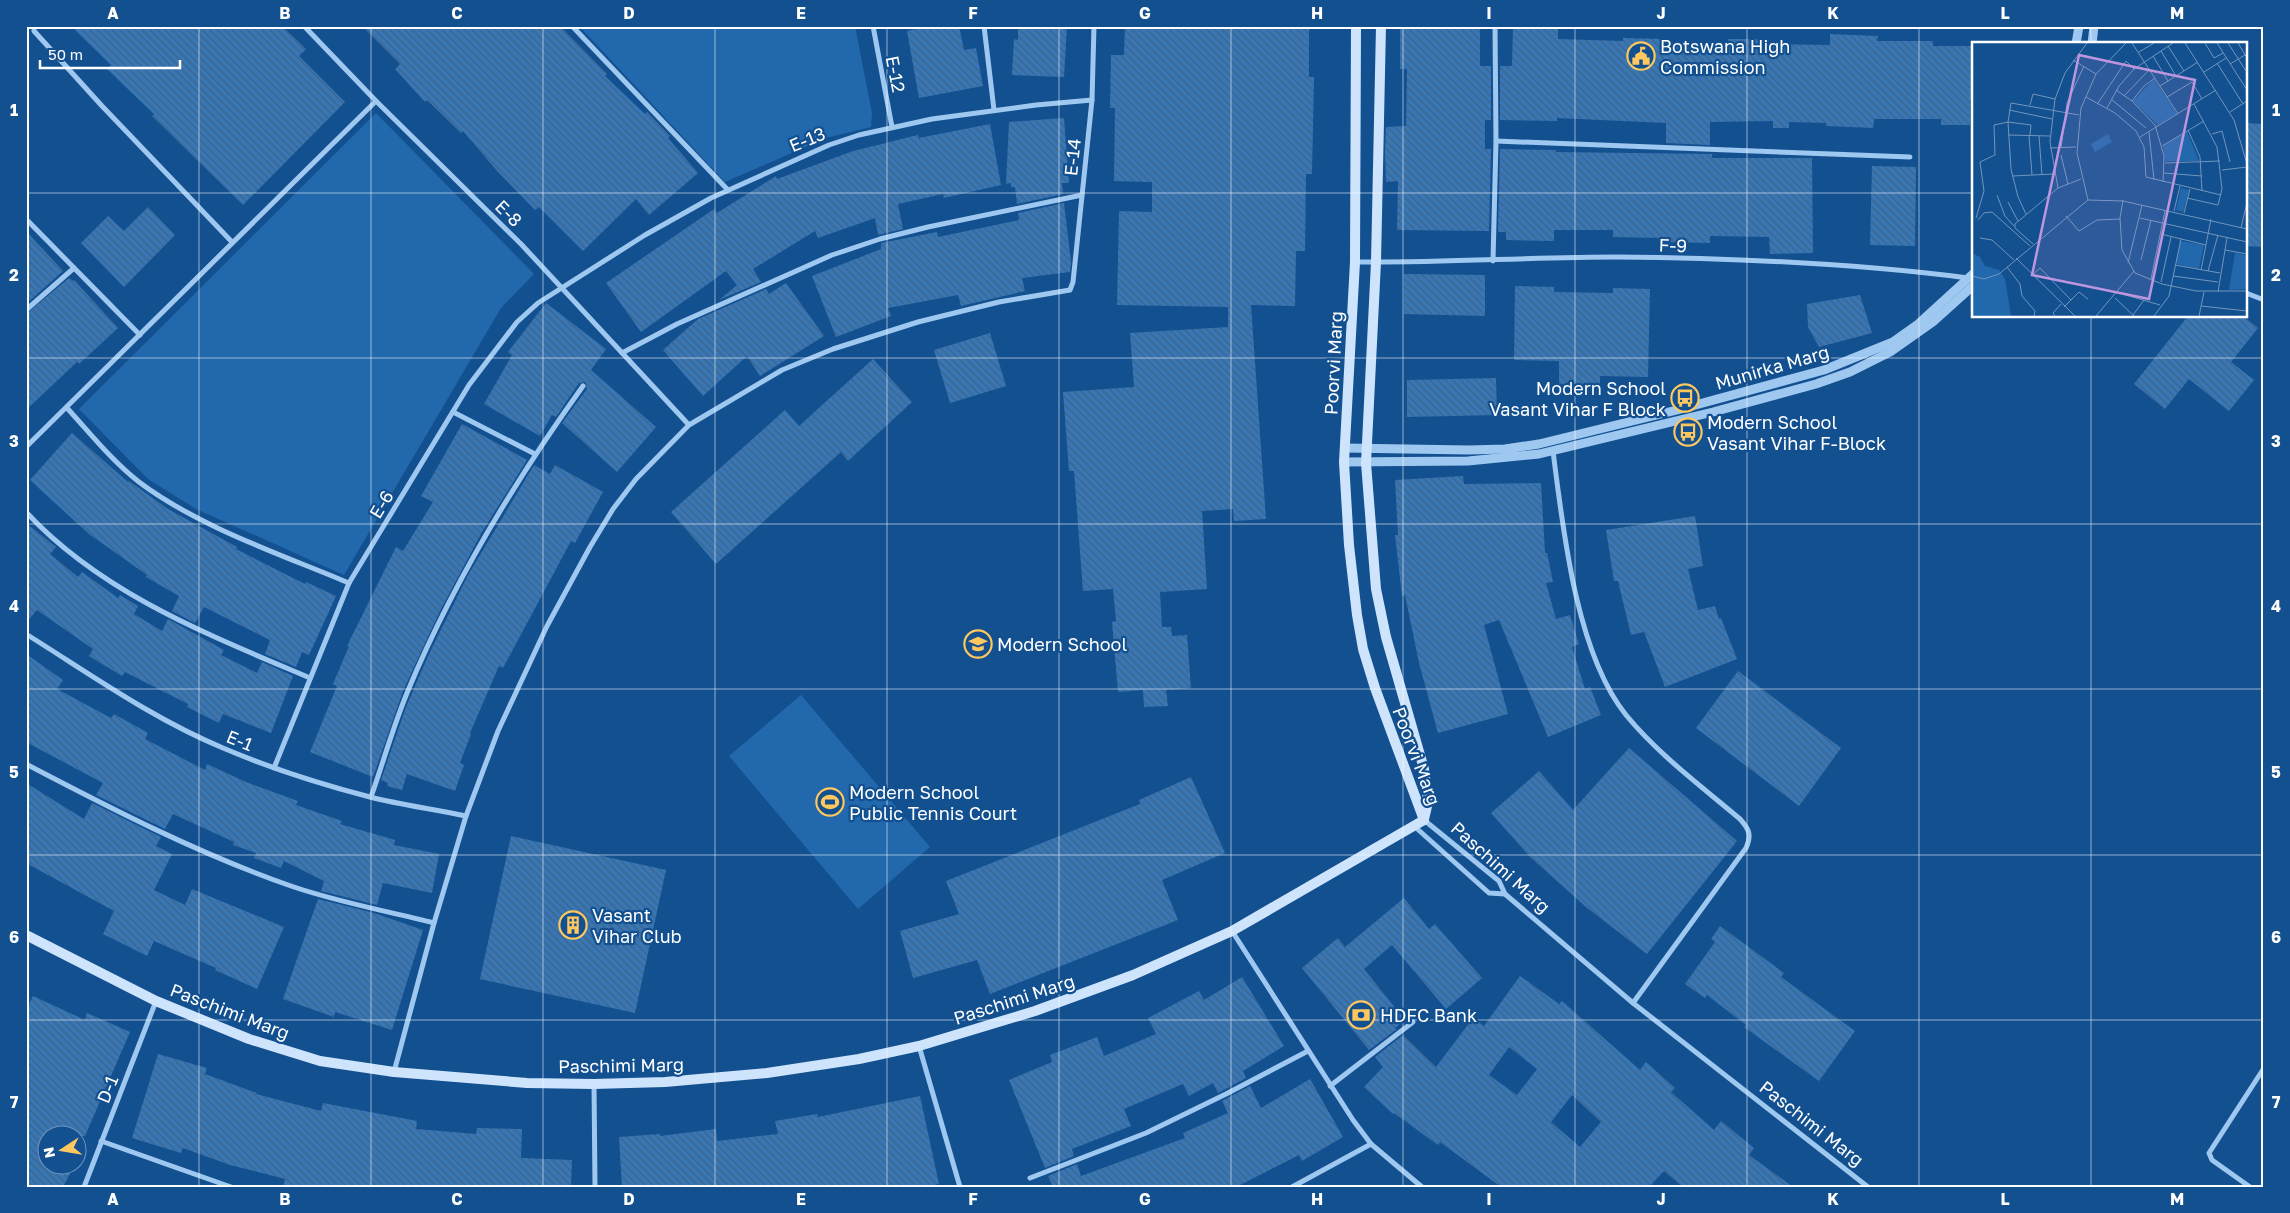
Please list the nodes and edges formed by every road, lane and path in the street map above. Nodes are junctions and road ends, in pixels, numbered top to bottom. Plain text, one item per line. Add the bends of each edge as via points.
1 (34, 26) edge
2 (304, 26) edge
3 (572, 26) edge
4 (873, 26) edge
5 (984, 26) edge
6 (1094, 26) edge
7 (1356, 26) edge
8 (1381, 26) edge
9 (1495, 26) edge
10 (2079, 26) edge
11 (2094, 26) edge
12 (2076, 42) edge
13 (2092, 42) edge
14 (1092, 100) junction
15 (376, 101) junction
16 (994, 110) junction
17 (892, 127) junction
18 (1496, 141) junction
19 (1910, 157) dead end
20 (727, 189) junction
21 (1082, 195) junction
22 (26, 218) edge
23 (232, 242) junction
24 (1493, 261) junction
25 (1354, 262) junction
26 (1376, 262) junction
27 (74, 268) junction
28 (1972, 279) edge
29 (561, 287) junction
30 (2248, 294) edge
31 (2264, 300) edge
32 (26, 310) edge
33 (140, 335) junction
34 (622, 353) junction
35 (583, 386) dead end
36 (67, 408) junction
37 (453, 412) junction
38 (689, 425) junction
39 (26, 447) edge
40 (1345, 448) junction
41 (1367, 449) junction
42 (1552, 451) junction
43 (535, 454) junction
44 (1344, 462) junction
45 (1366, 463) junction
46 (26, 512) edge
47 (349, 584) junction
48 (26, 634) edge
49 (310, 678) junction
50 (26, 764) edge
51 (274, 768) junction
52 (371, 797) junction
53 (466, 816) junction
54 (1424, 820) junction
55 (1414, 826) junction
56 (1505, 894) junction
57 (434, 923) junction
58 (1232, 931) junction
59 (26, 936) edge
60 (156, 1001) junction
61 (1633, 1003) junction
62 (1413, 1022) dead end
63 (919, 1046) junction
64 (1308, 1051) junction
65 (2264, 1068) edge
66 (394, 1072) junction
67 (594, 1084) junction
68 (1330, 1086) junction
69 (101, 1140) junction
70 (1371, 1144) junction
71 (1030, 1178) dead end
72 (84, 1187) edge
73 (231, 1187) edge
74 (595, 1187) edge
75 (960, 1187) edge
76 (1292, 1187) edge
77 (1422, 1187) edge
78 (1868, 1187) edge
79 (2250, 1187) edge

1 - 23 street via 34,31 102,106
2 - 15 street, E-8
3 - 20 street
4 - 17 street, E-12
5 - 16 street
6 - 14 street, E-14
7 - 25 main road, Poorvi Marg
8 - 26 main road, Poorvi Marg
9 - 18 street
10 - 12 street
11 - 13 street
14 - 16 street, E-13
14 - 21 street, E-14
15 - 23 street
15 - 29 street, E-8
16 - 17 street, E-13
17 - 20 street, E-13 via 829,145
18 - 19 street
18 - 24 street
20 - 29 street, E-13
21 - 34 street via 928,227 832,255 677,324
21 - 38 street, E-14 via 1070,290 999,302 918,322 833,350 782,370
22 - 27 street
23 - 33 street
24 - 26 street, F-9
24 - 28 street, F-9 via 1615,257 1800,263 1904,269
25 - 26 street, F-9
25 - 40 main road, Poorvi Marg
26 - 41 main road, Poorvi Marg
27 - 32 street
27 - 33 street
28 - 41 street, Munirka Marg via 1893,342 1824,370 1588,434 1539,444 1505,449
28 - 42 street, Munirka Marg via 1916,335 1850,372 1713,412
29 - 34 street, E-8
29 - 37 street, E-6 via 517,322
30 - 31 street
33 - 36 street
34 - 38 street, E-8
35 - 43 street
36 - 39 street
36 - 47 street via 138,481 166,501 194,517
37 - 43 street
37 - 47 street, E-6
38 - 53 street via 636,479 613,508 590,546 523,675
40 - 41 street, Munirka Marg
40 - 44 main road, Poorvi Marg
41 - 45 main road, Poorvi Marg
42 - 45 street, Munirka Marg via 1468,461
42 - 61 street via 1577,600 1603,678 1625,714 1656,747 1740,819 1750,835 1746,848
43 - 52 street via 444,611 406,694
44 - 45 street, Munirka Marg
44 - 54 main road, Poorvi Marg via 1350,553 1363,648
45 - 54 main road, Poorvi Marg via 1376,590 1386,637 1424,769 1428,802
46 - 49 street via 80,559 123,589 181,622
47 - 49 street, E-6
48 - 51 street, E-1 via 176,725
49 - 51 street, E-6
50 - 57 street via 136,820 240,867 313,892
51 - 52 street, E-1
52 - 53 street, E-1
53 - 57 street
54 - 55 main road, Paschimi Marg
54 - 56 street, Paschimi Marg via 1499,881
55 - 56 street via 1489,892
55 - 58 main road, Paschimi Marg
56 - 61 street, Paschimi Marg
57 - 66 street
58 - 63 main road, Paschimi Marg via 1133,975 1035,1011
58 - 64 street
59 - 60 main road, Paschimi Marg
60 - 66 main road, Paschimi Marg via 249,1039 320,1061
60 - 69 street, D-1
61 - 78 street, Paschimi Marg
62 - 68 street
63 - 67 main road, Paschimi Marg via 767,1073 665,1082
63 - 75 street
64 - 68 street
64 - 71 street via 1146,1132
65 - 79 street via 2209,1153 2212,1160
66 - 67 main road, Paschimi Marg
67 - 74 street
68 - 70 street
69 - 72 street, D-1
69 - 73 street
70 - 76 street
70 - 77 street

